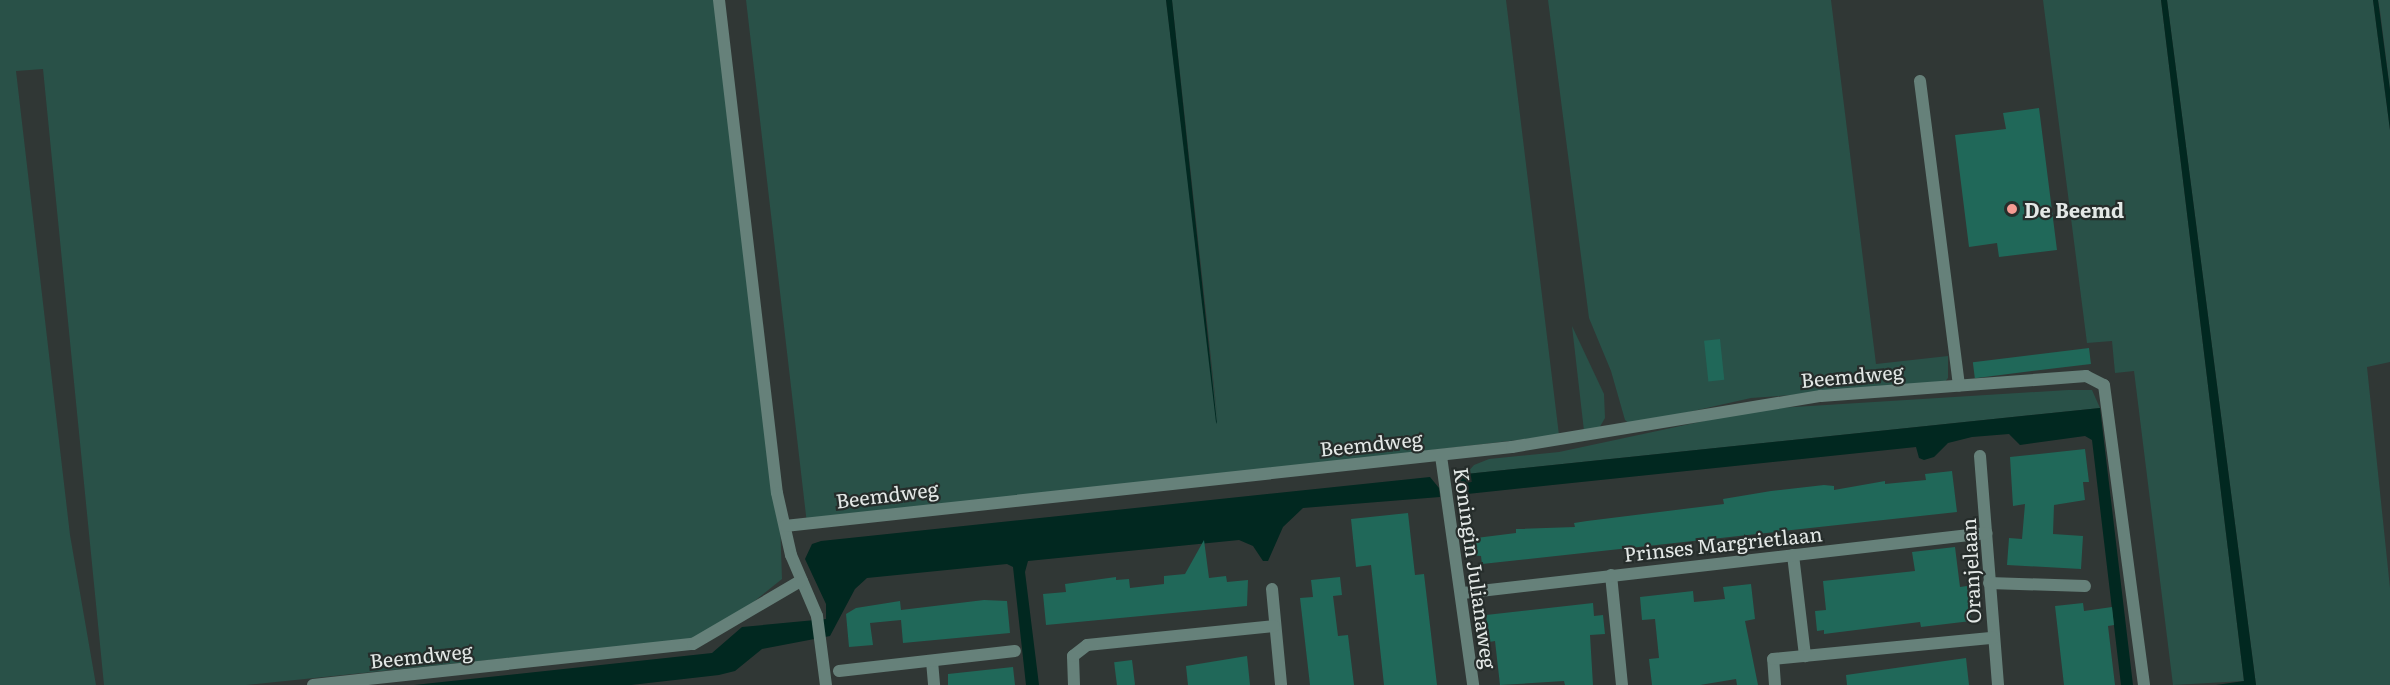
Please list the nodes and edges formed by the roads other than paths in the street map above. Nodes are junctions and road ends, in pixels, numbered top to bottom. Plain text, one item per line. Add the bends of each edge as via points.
1 (719, 0) edge
2 (1920, 81) dead end
3 (1959, 386) junction
4 (1441, 456) junction
5 (1980, 456) dead end
6 (785, 526) junction
7 (1987, 533) junction
8 (1793, 555) junction
9 (1611, 575) junction
10 (802, 580) junction
11 (1989, 583) junction
12 (2085, 586) dead end
13 (1272, 589) dead end
14 (1463, 593) junction
15 (1274, 626) junction
16 (1993, 638) junction
17 (1015, 651) dead end
18 (1805, 656) junction
19 (932, 661) junction
20 (839, 672) dead end
21 (313, 685) edge
22 (826, 685) edge
23 (934, 685) edge
24 (1074, 685) edge
25 (1281, 685) edge
26 (1473, 685) edge
27 (1622, 685) edge
28 (1775, 685) edge
29 (1998, 685) edge
30 (2144, 685) edge

1 - 6 street via 776,481
2 - 3 street
3 - 4 street, Beemdweg via 1779,401 1616,432
3 - 30 street, Beemdweg via 2086,376 2104,385
4 - 6 street, Beemdweg
4 - 14 street, Koningin Julianaweg via 1455,572
5 - 7 street, Oranjelaan
6 - 10 street via 790,555
7 - 8 street, Prinses Margrietlaan
7 - 11 street, Oranjelaan
8 - 9 street, Prinses Margrietlaan
8 - 18 street
9 - 14 street, Prinses Margrietlaan
9 - 27 street
10 - 21 street, Beemdweg via 693,644
10 - 22 street via 817,616
11 - 12 street
11 - 16 street, Oranjelaan
13 - 15 street
14 - 26 street, Koningin Julianaweg
15 - 24 street via 1087,645 1073,656
15 - 25 street
16 - 18 street
16 - 29 street, Oranjelaan
17 - 19 street
18 - 28 street via 1773,659
19 - 20 street
19 - 23 street

